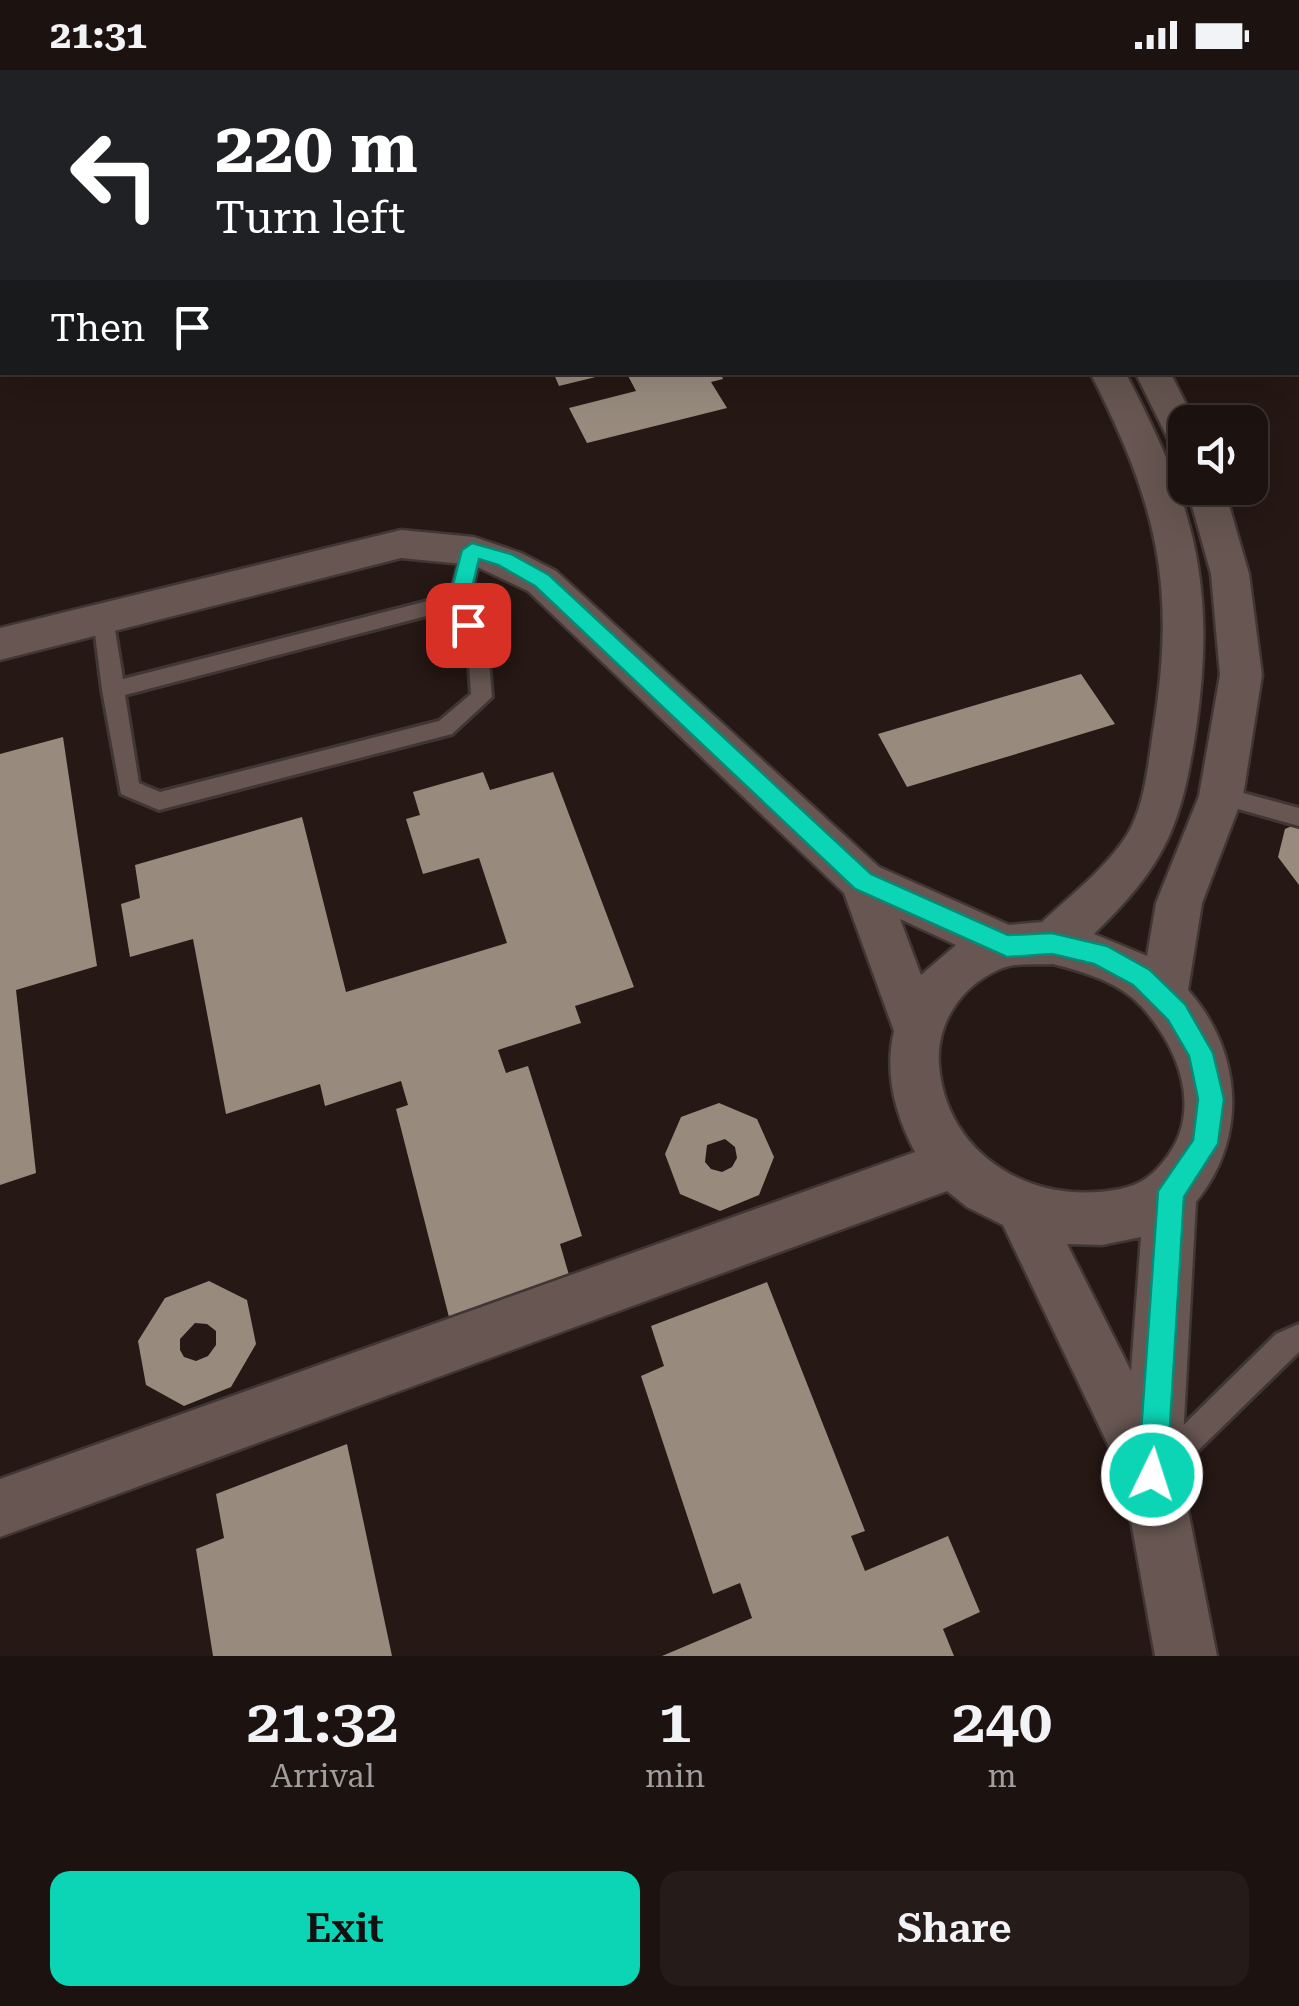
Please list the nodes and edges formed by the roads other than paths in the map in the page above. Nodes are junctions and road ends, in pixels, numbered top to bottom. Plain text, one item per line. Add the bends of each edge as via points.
1 (1108, 375) edge
2 (1154, 375) edge
3 (1168, 405) edge
4 (1211, 505) edge
5 (472, 550) junction
6 (459, 600) junction
7 (103, 618) junction
8 (6, 640) edge
9 (112, 690) junction
10 (1221, 796) junction
11 (1299, 817) edge
12 (863, 882) junction
13 (1030, 945) junction
14 (1164, 999) junction
15 (917, 1029) junction
16 (954, 1163) junction
17 (1171, 1191) junction
18 (1022, 1208) junction
19 (1299, 1338) edge
20 (1152, 1475) junction
21 (0, 1508) edge
22 (1186, 1656) edge

1 - 13 street via 1155,472 1170,522 1186,654 1157,820 1134,860
2 - 3 street
4 - 10 street via 1230,574 1241,674
5 - 6 lane
5 - 7 street via 442,542 401,544
5 - 12 street via 542,581
6 - 9 lane
6 - 9 lane via 478,650 482,697 445,728 208,790 160,801 130,788
7 - 8 street
7 - 9 lane
10 - 11 lane
10 - 14 street via 1180,903
12 - 13 street
12 - 15 street
13 - 14 street via 1098,954 1141,977
13 - 15 street via 966,962 936,991
14 - 17 street via 1201,1053 1211,1099 1205,1144
15 - 16 street via 912,1074 926,1120
16 - 18 street via 996,1197
16 - 21 street
17 - 18 street via 1146,1210 1100,1222 1047,1218
17 - 20 street
18 - 20 street
19 - 20 lane
20 - 22 street

